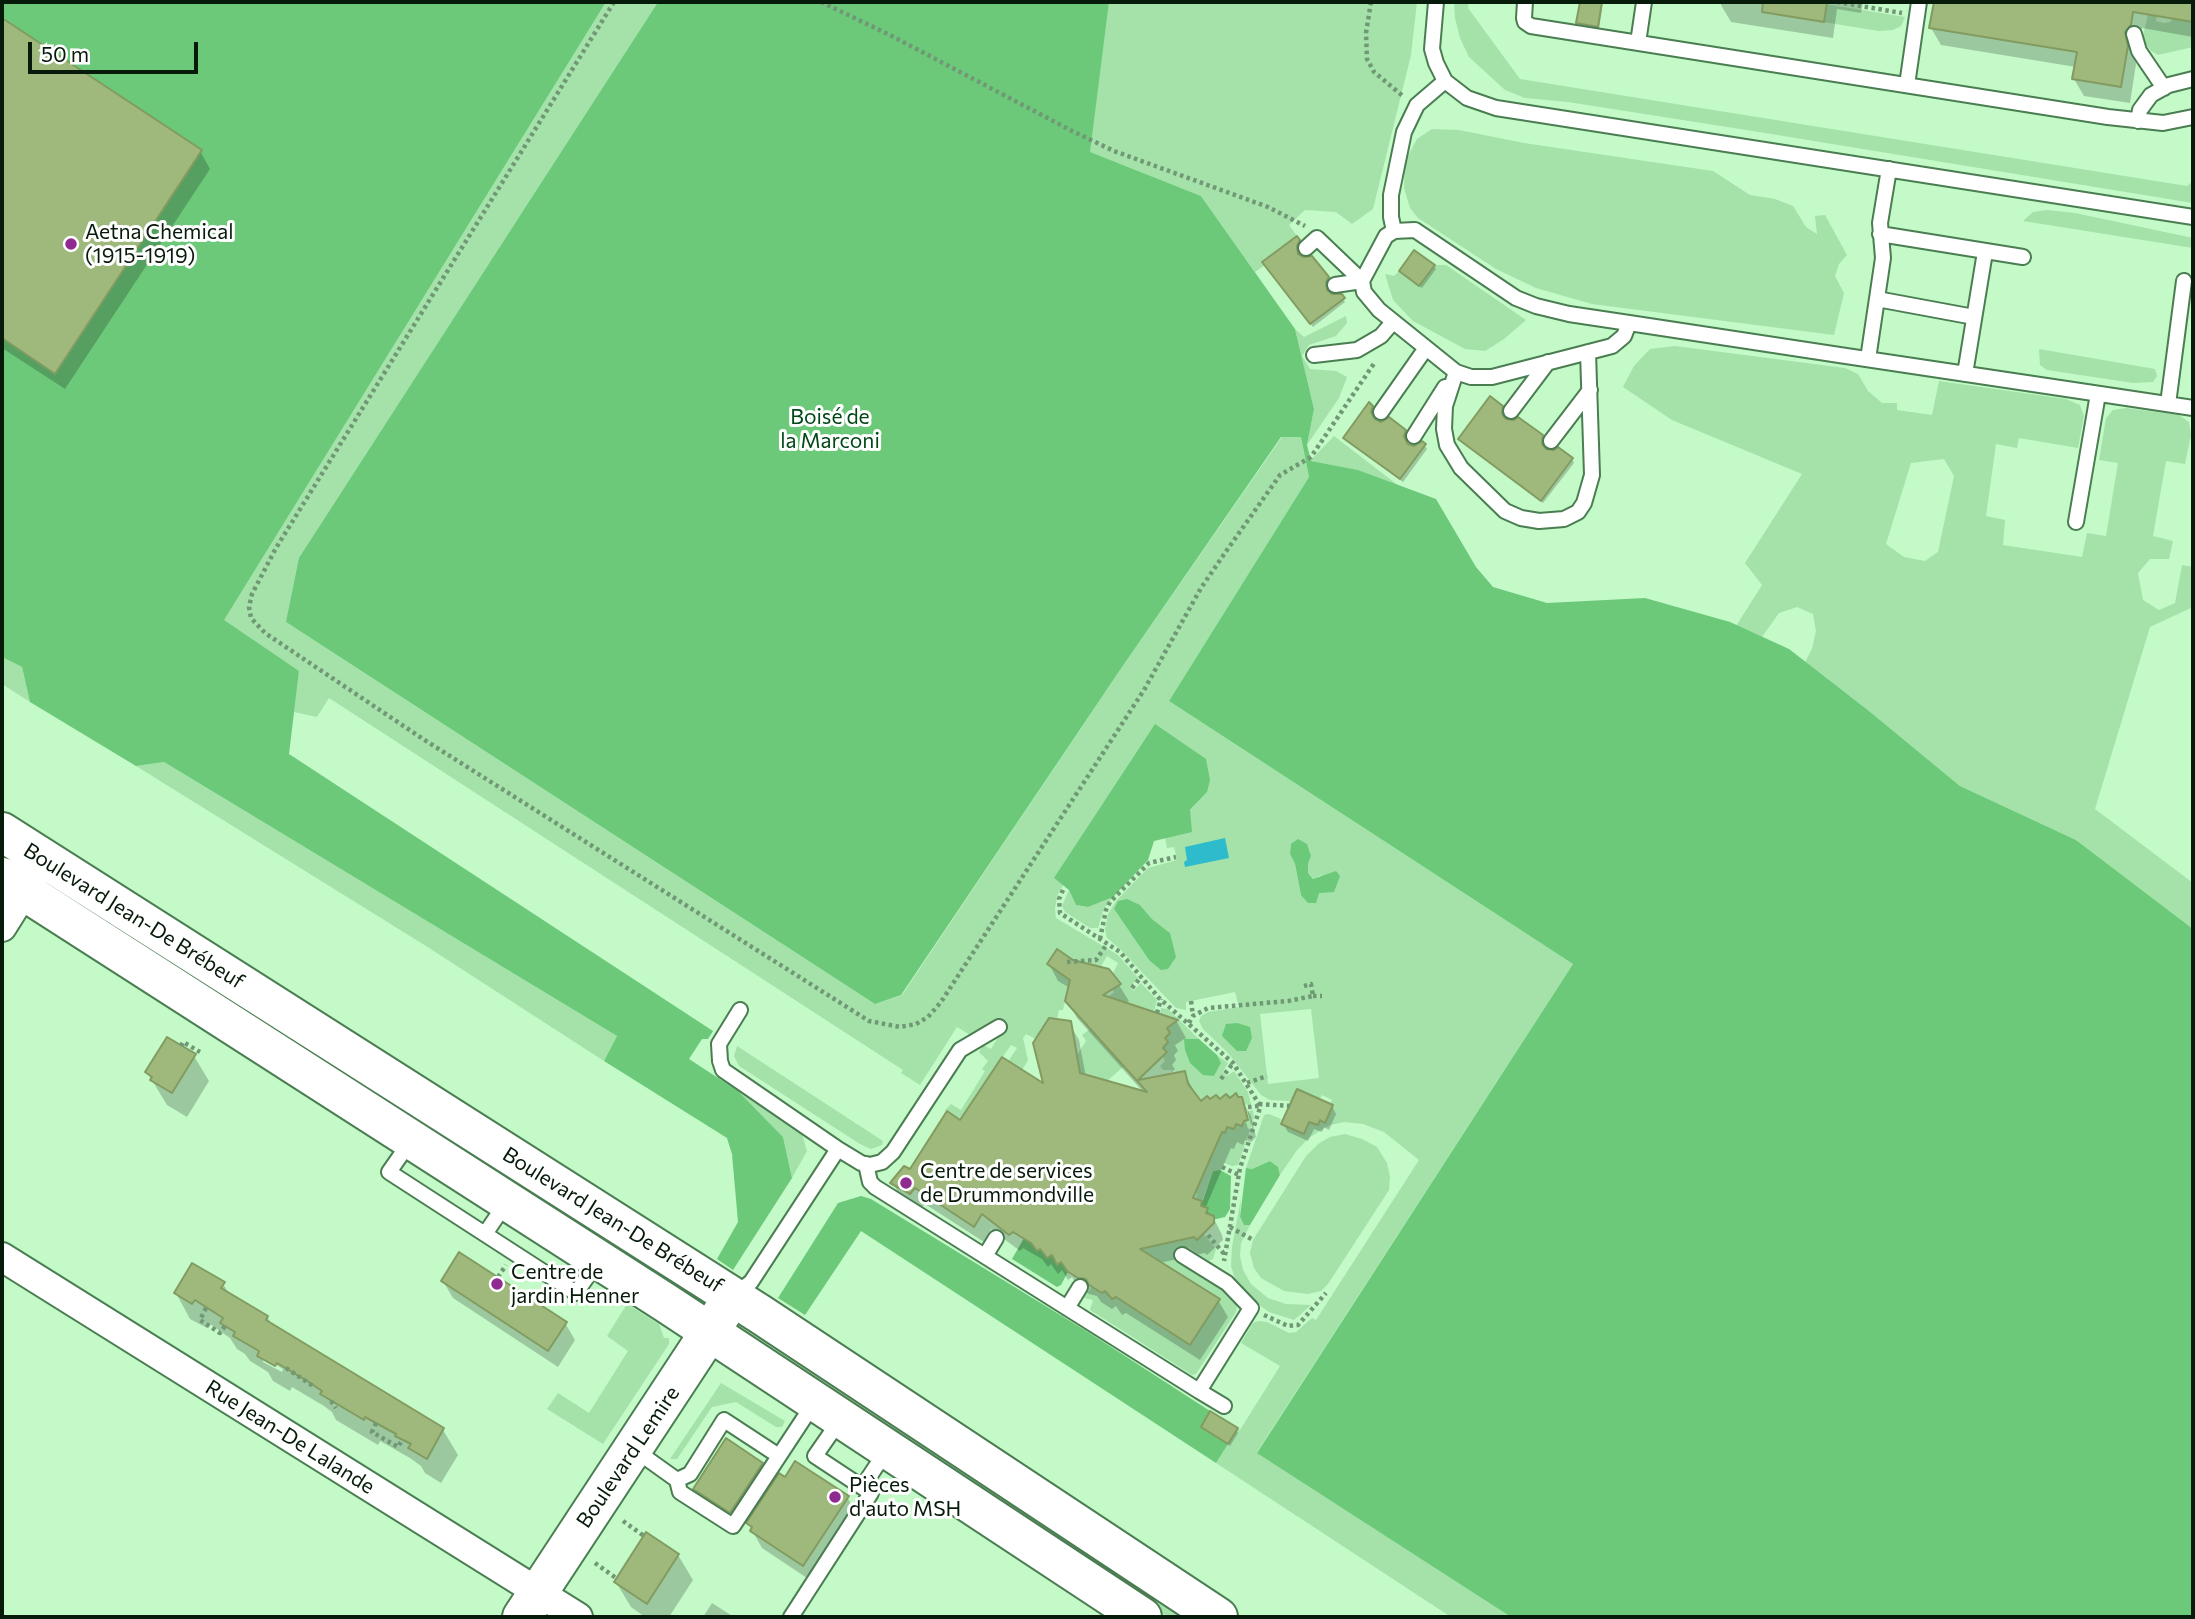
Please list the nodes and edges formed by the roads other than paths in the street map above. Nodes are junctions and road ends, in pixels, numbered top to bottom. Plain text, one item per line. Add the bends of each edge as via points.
1 (1436, 2) edge
2 (1525, 2) edge
3 (1644, 2) edge
4 (1918, 8) edge
5 (2134, 34) dead end
6 (1638, 43) junction
7 (2193, 79) edge
8 (1445, 81) junction
9 (1906, 86) junction
10 (2164, 88) junction
11 (2193, 117) edge
12 (2138, 121) junction
13 (1889, 169) junction
14 (2193, 216) edge
15 (1394, 231) junction
16 (1880, 234) junction
17 (1311, 243) road end
18 (1985, 252) junction
19 (2023, 257) dead end
20 (1362, 281) junction
21 (2184, 281) dead end
22 (1335, 285) dead end
23 (1877, 299) junction
24 (1974, 317) junction
25 (1629, 323) junction
26 (1396, 324) junction
27 (1426, 348) junction
28 (1588, 352) junction
29 (1314, 355) dead end
30 (1868, 359) junction
31 (1548, 362) junction
32 (1456, 372) junction
33 (1965, 374) junction
34 (1590, 390) junction
35 (2098, 394) junction
36 (2168, 404) junction
37 (2193, 408) edge
38 (1511, 411) dead end
39 (1381, 412) dead end
40 (1414, 436) dead end
41 (1551, 441) dead end
42 (2076, 522) dead end
43 (2, 832) edge
44 (45, 859) junction
45 (13, 884) edge
46 (2, 927) edge
47 (740, 1010) dead end
48 (999, 1027) dead end
49 (411, 1140) junction
50 (838, 1149) junction
51 (866, 1164) junction
52 (507, 1201) junction
53 (485, 1234) junction
54 (996, 1238) dead end
55 (1182, 1255) dead end
56 (985, 1256) junction
57 (2, 1257) edge
58 (599, 1260) junction
59 (1080, 1287) dead end
60 (733, 1296) junction
61 (1067, 1308) junction
62 (709, 1333) junction
63 (1199, 1391) junction
64 (1224, 1406) dead end
65 (828, 1411) junction
66 (633, 1449) junction
67 (887, 1450) junction
68 (779, 1456) junction
69 (677, 1480) junction
70 (871, 1493) junction
71 (530, 1604) edge
72 (578, 1617) edge
73 (791, 1617) edge
74 (1142, 1617) edge
75 (1218, 1617) edge

1 - 8 lane via 1432,49
2 - 6 lane via 1524,18 1531,26
3 - 6 lane
4 - 9 lane
5 - 10 lane via 2139,51
6 - 9 lane
7 - 10 lane
8 - 13 lane via 1467,98 1496,108
8 - 15 lane via 1417,105 1404,132 1391,195
9 - 12 lane
10 - 12 lane via 2145,100
11 - 12 lane via 2175,122
13 - 14 lane
13 - 16 lane
15 - 20 lane via 1386,236
15 - 25 lane via 1415,230 1498,287 1536,306
16 - 18 lane
16 - 23 lane via 1883,258
17 - 20 lane
18 - 19 lane
18 - 24 lane
20 - 22 lane
20 - 26 lane via 1364,292
21 - 36 lane
23 - 24 lane
23 - 30 lane
24 - 33 lane
25 - 28 lane via 1624,336 1612,346
25 - 30 lane
26 - 27 lane
26 - 29 lane via 1357,350
27 - 32 lane
27 - 39 lane
28 - 31 lane
28 - 34 lane
30 - 33 lane
31 - 32 lane via 1492,377
31 - 38 lane
32 - 34 lane via 1445,406 1447,445 1461,468 1505,511 1530,520 1564,519 1584,503 1592,475
32 - 40 lane
33 - 35 lane
34 - 41 lane
35 - 36 lane
35 - 42 lane
36 - 37 lane
43 - 44 main road, Boulevard Jean-De Brébeuf
44 - 45 street
44 - 60 main road, Boulevard Jean-De Brébeuf
45 - 46 street
45 - 49 main road, Boulevard Jean-De Brébeuf
47 - 50 lane via 719,1044 723,1070
48 - 51 lane via 960,1050 888,1158
49 - 52 main road, Boulevard Jean-De Brébeuf
49 - 53 lane via 389,1172
50 - 51 lane
50 - 60 lane via 751,1282
51 - 56 lane via 875,1187
52 - 53 lane
52 - 58 main road, Boulevard Jean-De Brébeuf
53 - 58 lane via 576,1293
54 - 56 lane
55 - 63 lane via 1227,1283 1251,1308
56 - 61 lane
57 - 71 street, Rue Jean-De Lalande
58 - 62 main road, Boulevard Jean-De Brébeuf
59 - 61 lane
60 - 62 main road, Boulevard Lemire
60 - 75 main road, Boulevard Jean-De Brébeuf
61 - 63 lane
62 - 65 main road, Boulevard Jean-De Brébeuf
62 - 66 main road, Boulevard Lemire
63 - 64 lane
65 - 67 main road, Boulevard Jean-De Brébeuf
65 - 68 lane
65 - 70 lane via 816,1456
66 - 69 lane
66 - 71 main road, Boulevard Lemire
67 - 70 lane via 867,1480
67 - 74 main road, Boulevard Jean-De Brébeuf
68 - 69 lane via 724,1420 690,1474
68 - 69 lane via 733,1526 680,1492
70 - 73 lane
71 - 72 street, Rue Jean-De Lalande

